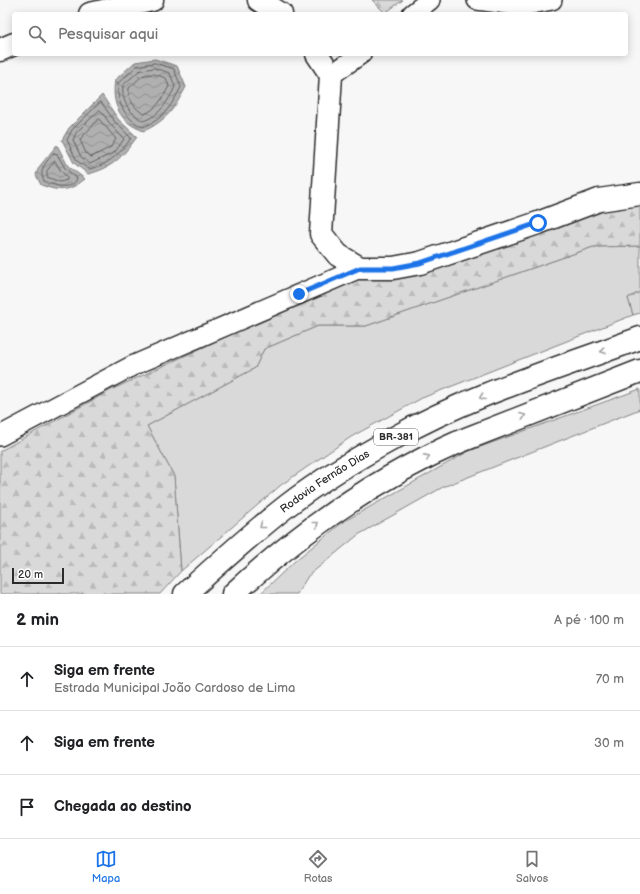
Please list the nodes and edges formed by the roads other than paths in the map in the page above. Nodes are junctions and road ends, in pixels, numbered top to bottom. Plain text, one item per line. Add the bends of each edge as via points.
1 (152, 0) edge
2 (259, 0) edge
3 (430, 0) edge
4 (476, 0) edge
5 (552, 0) edge
6 (99, 12) edge
7 (279, 12) edge
8 (415, 12) edge
9 (12, 45) edge
10 (0, 50) edge
11 (318, 56) edge
12 (358, 56) edge
13 (331, 75) junction
14 (640, 194) edge
15 (360, 268) junction
16 (640, 338) edge
17 (640, 372) edge
18 (0, 436) edge
19 (185, 594) edge
20 (233, 594) edge

1 - 6 main road
2 - 7 main road
3 - 8 street
4 - 5 street via 522,6
9 - 10 main road
11 - 13 main road
12 - 13 street
13 - 15 main road via 321,234 338,256
14 - 15 main road via 599,200 420,263 393,268
15 - 18 street via 132,366
16 -> 19 main road, Rodovia Fernão Dias / BR-381 via 462,405 397,436 289,504
20 -> 17 main road, BR-381 via 272,558 322,519 376,484 461,441

